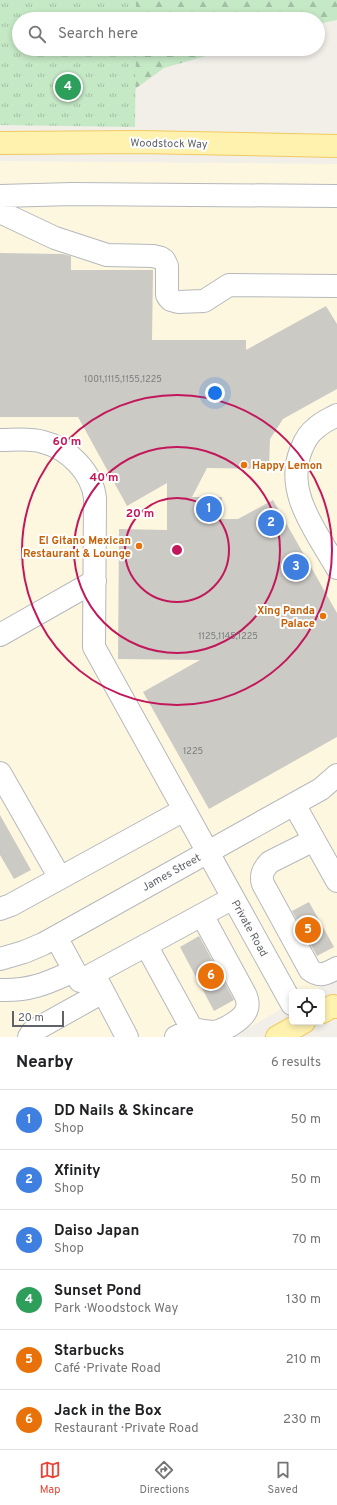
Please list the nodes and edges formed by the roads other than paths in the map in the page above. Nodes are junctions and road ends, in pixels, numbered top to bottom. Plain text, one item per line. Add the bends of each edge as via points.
1 (0, 143) edge
2 (337, 146) edge
3 (0, 196) edge
4 (337, 196) edge
5 (0, 212) edge
6 (337, 286) edge
7 (337, 415) edge
8 (0, 440) edge
9 (337, 568) edge
10 (95, 581) junction
11 (0, 635) edge
12 (0, 772) edge
13 (337, 775) edge
14 (294, 804) junction
15 (184, 810) junction
16 (314, 840) junction
17 (208, 852) junction
18 (60, 878) junction
19 (337, 881) edge
20 (233, 898) junction
21 (0, 910) edge
22 (202, 915) junction
23 (56, 937) junction
24 (146, 945) junction
25 (0, 959) edge
26 (337, 968) edge
27 (90, 979) junction
28 (0, 990) edge
29 (289, 999) edge
30 (337, 1006) edge
31 (325, 1010) edge
32 (298, 1025) edge
33 (184, 1033) edge
34 (29, 1037) edge
35 (127, 1037) edge
36 (277, 1037) edge

1 - 2 main road, Woodstock Way via 140,142
3 - 4 street
5 - 6 street via 55,238 107,255 161,258 166,263 167,295 171,300 178,302 204,301 229,285
7 - 9 street via 315,428 307,438 298,458 296,486 305,512
8 - 10 street, Private Road via 50,444 68,455 85,471 96,498
10 - 11 street
10 - 15 street, Private Road via 94,647
12 - 18 street
13 - 14 street, James Street via 321,789
14 - 16 street
14 - 17 street, James Street
15 - 17 street, Private Road
15 - 18 street
16 - 19 street
16 - 26 street via 270,862 261,878 310,970 322,974
17 - 20 street, Private Road
17 - 23 street, James Street
18 - 21 street
20 - 22 street
20 - 29 street, Private Road
22 - 24 street
22 - 33 street via 245,994 248,1009 244,1016 224,1029
23 - 25 street, James Street via 24,952
23 - 27 street
24 - 27 street
24 - 33 street
27 - 28 street via 44,984 17,991
27 - 34 street
27 - 35 street
30 - 31 main road
32 - 36 main road

